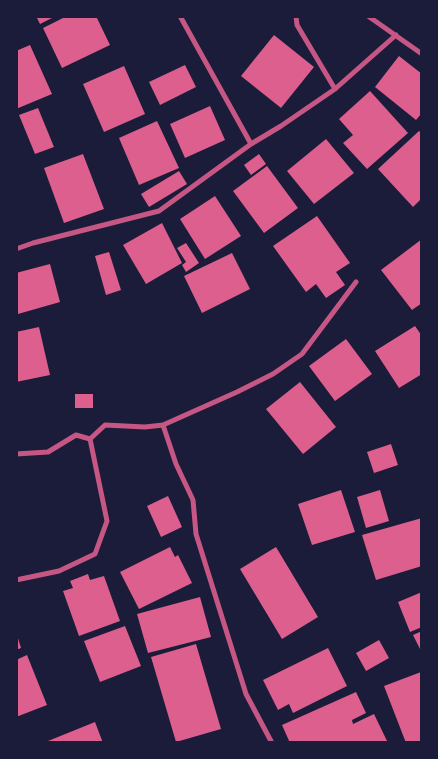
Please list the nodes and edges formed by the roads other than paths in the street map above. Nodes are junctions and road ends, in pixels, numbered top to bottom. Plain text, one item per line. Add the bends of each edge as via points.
1 (180, 16) edge
2 (296, 16) edge
3 (368, 16) edge
4 (396, 35) junction
5 (422, 54) edge
6 (335, 89) junction
7 (251, 144) junction
8 (16, 249) edge
9 (356, 282) dead end
10 (164, 425) junction
11 (90, 440) junction
12 (16, 454) edge
13 (16, 580) edge
14 (272, 743) edge

1 - 7 street
2 - 6 street via 297,25
3 - 4 street
4 - 5 street
4 - 6 street
6 - 7 street
7 - 8 street via 158,211
9 - 10 street via 302,354 272,374
10 - 11 street via 105,425
10 - 14 street via 176,464 193,500 196,534 246,694
11 - 12 street via 76,435 48,452
11 - 13 street via 107,521 94,554 59,571

